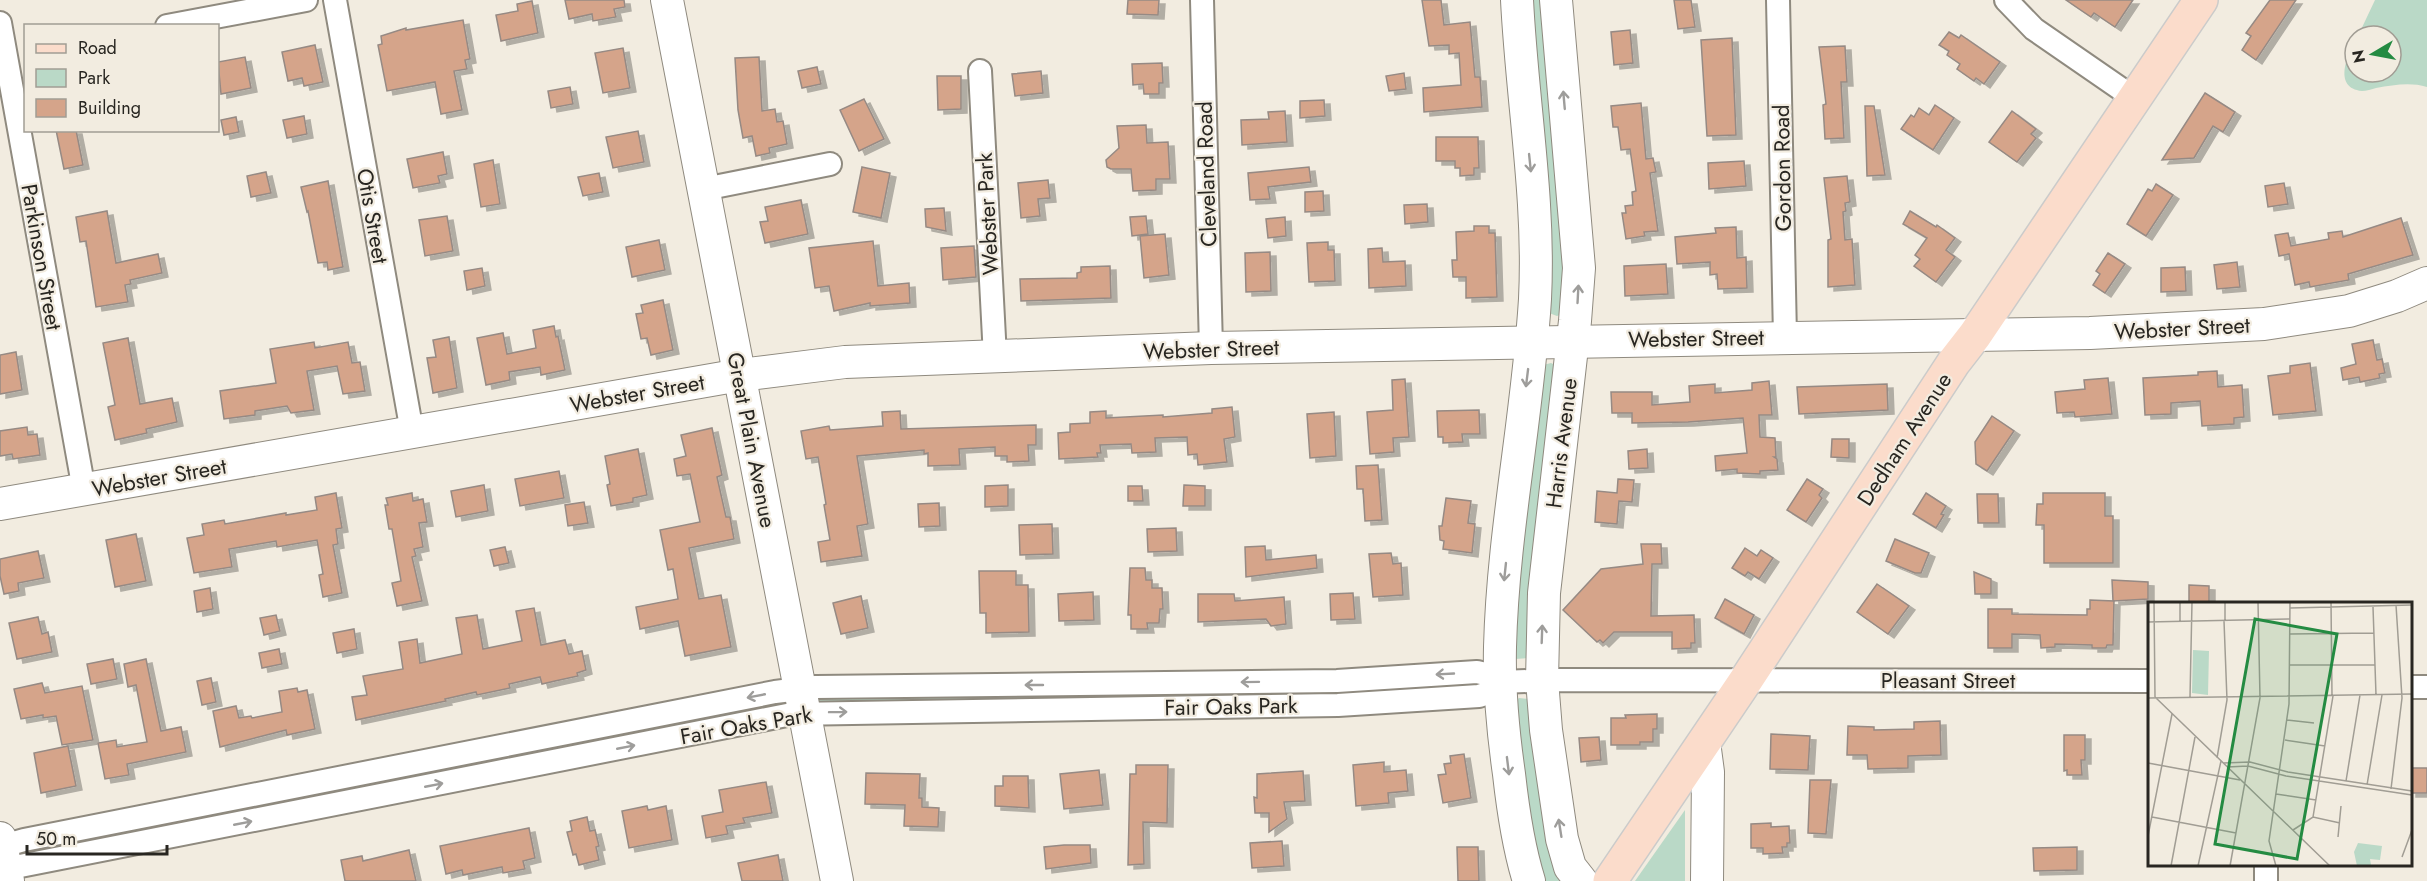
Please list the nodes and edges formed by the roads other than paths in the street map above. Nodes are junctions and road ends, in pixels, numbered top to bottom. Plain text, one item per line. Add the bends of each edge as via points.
1 (306, 0) edge
2 (335, 0) edge
3 (667, 0) edge
4 (1202, 0) edge
5 (1517, 0) edge
6 (1556, 0) edge
7 (1778, 0) edge
8 (2006, 0) edge
9 (2201, 0) edge
10 (0, 23) edge
11 (177, 24) edge
12 (10, 54) edge
13 (980, 71) dead end
14 (2134, 98) junction
15 (830, 164) dead end
16 (704, 189) junction
17 (2427, 283) edge
18 (1975, 335) junction
19 (1785, 337) junction
20 (1573, 341) junction
21 (1531, 342) junction
22 (1211, 348) junction
23 (995, 357) junction
24 (740, 375) junction
25 (412, 432) junction
26 (84, 490) junction
27 (0, 504) edge
28 (1542, 680) junction
29 (1746, 680) junction
30 (1337, 681) junction
31 (2148, 681) edge
32 (1500, 682) junction
33 (1066, 685) junction
34 (802, 701) junction
35 (1338, 705) junction
36 (1066, 709) junction
37 (1704, 742) junction
38 (385, 769) junction
39 (390, 794) junction
40 (3, 859) edge
41 (837, 881) edge
42 (1530, 881) edge
43 (1581, 881) edge
44 (1610, 881) edge
45 (1707, 881) edge

1 - 11 street
2 - 25 street, Otis Street
3 - 16 street, Great Plain Avenue
4 - 22 street, Cleveland Road
5 -> 21 street, Harris Avenue via 1536,230
20 -> 6 street, Harris Avenue via 1578,249
7 - 19 street, Gordon Road
8 - 14 street via 2034,29
9 - 14 main road, Dedham Avenue
10 - 12 street, Parkinson Street
12 - 26 street, Parkinson Street
13 - 23 street, Webster Park
14 - 18 main road, Dedham Avenue
15 - 16 street
16 - 24 street, Great Plain Avenue
17 - 18 street, Webster Street via 2365,307 2293,321 2090,333
18 - 19 street, Webster Street
18 - 29 main road, Dedham Avenue
19 - 20 street, Webster Street
20 - 21 street, Webster Street
28 -> 20 street, Harris Avenue via 1544,593
21 - 22 street, Webster Street
21 -> 32 street, Harris Avenue via 1503,591
22 - 23 street, Webster Street
23 - 24 street, Webster Street via 845,362
24 - 25 street, Webster Street
24 - 34 street, Great Plain Avenue
25 - 26 street, Webster Street
26 - 27 street, Webster Street
28 - 29 street, Fair Oaks Park
28 - 32 street, Fair Oaks Park
43 -> 28 street, Harris Avenue via 1570,867 1562,839
29 - 31 street, Pleasant Street
29 - 37 main road, Dedham Avenue
32 -> 30 street, Fair Oaks Park via 1477,672
30 -> 33 street, Fair Oaks Park
30 - 35 street
32 - 35 street, Fair Oaks Park via 1491,692 1479,696
32 -> 42 street, Harris Avenue via 1514,813
33 -> 34 street, Fair Oaks Park
33 - 36 street
34 -> 36 street, Fair Oaks Park
34 -> 38 street, Fair Oaks Park
39 -> 34 street, Fair Oaks Park
34 - 41 street, Great Plain Avenue
35 - 36 street, Fair Oaks Park
37 - 44 main road, Dedham Avenue
37 - 45 street via 1708,772
38 - 39 street
38 - 40 street, Fair Oaks Park
40 -> 39 street, Fair Oaks Park

